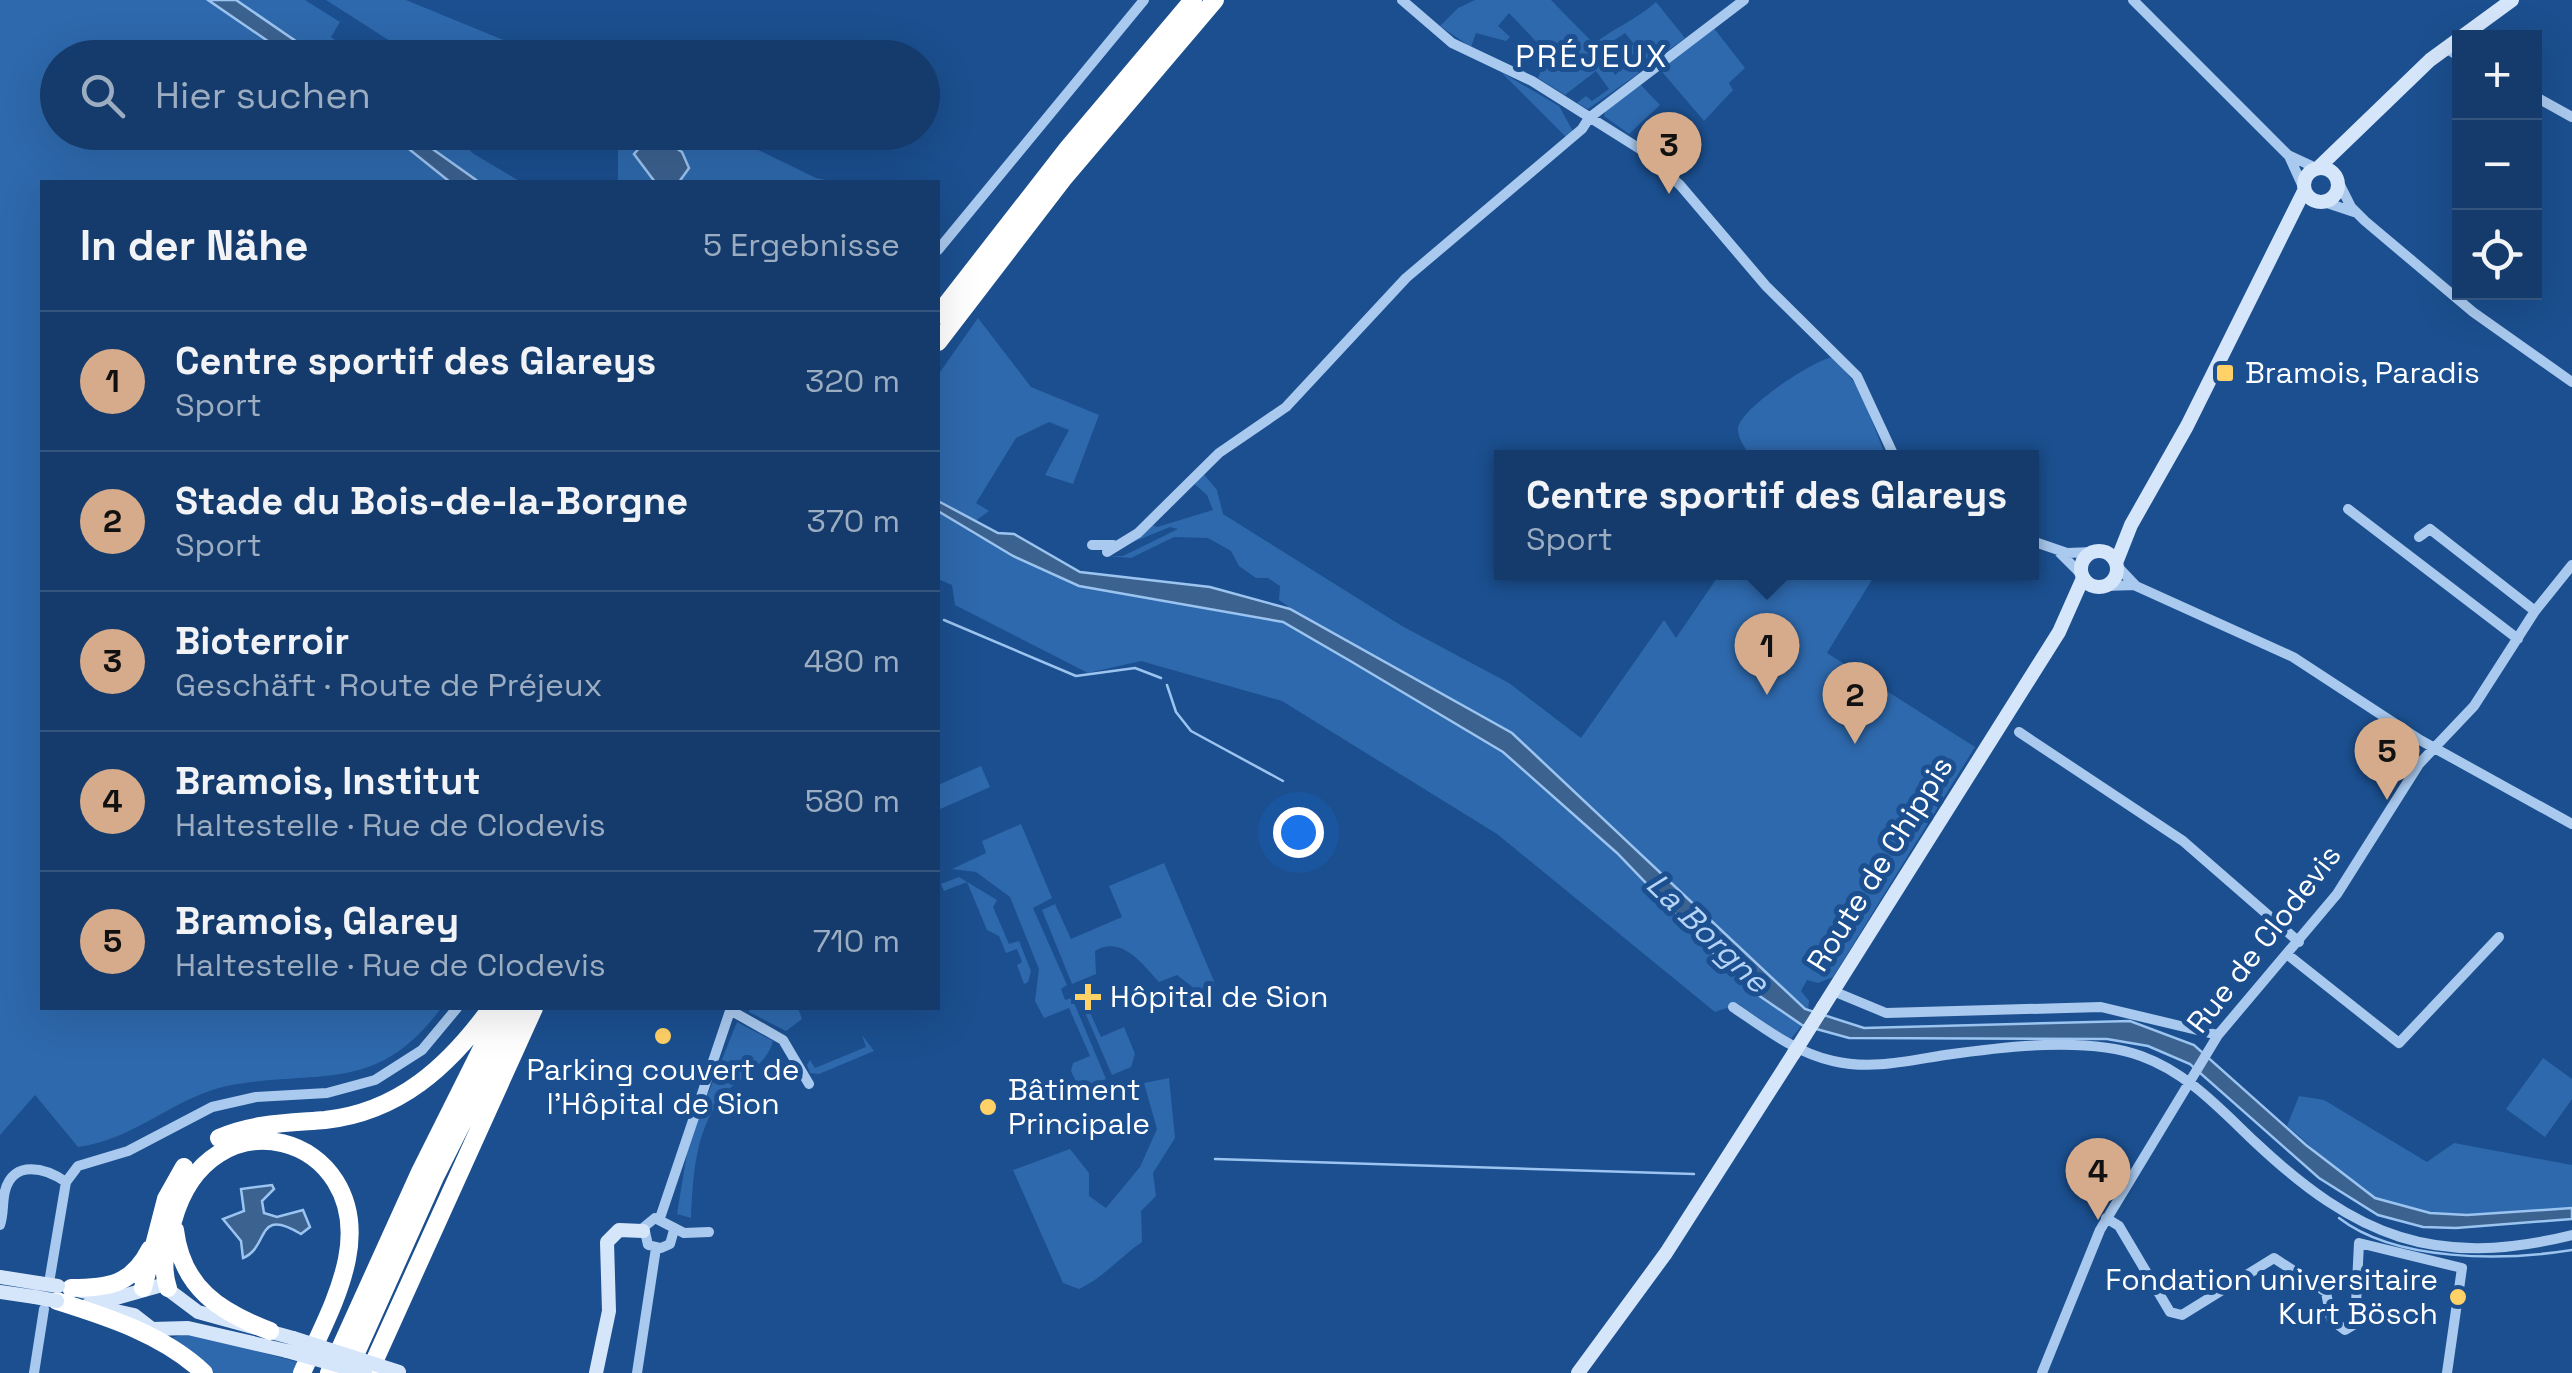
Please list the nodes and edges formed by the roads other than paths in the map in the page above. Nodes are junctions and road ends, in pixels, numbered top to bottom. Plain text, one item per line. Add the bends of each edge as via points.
1 (1144, 0) edge
2 (1193, 0) edge
3 (1214, 0) edge
4 (1402, 0) edge
5 (1744, 0) edge
6 (2134, 0) edge
7 (2512, 0) edge
8 (2446, 48) junction
9 (2452, 52) edge
10 (2542, 100) edge
11 (2572, 117) edge
12 (1589, 118) junction
13 (2371, 119) junction
14 (2288, 155) junction
15 (2317, 168) junction
16 (2337, 179) junction
17 (2304, 190) junction
18 (2320, 202) junction
19 (2355, 212) junction
20 (2290, 223) junction
21 (940, 248) edge
22 (940, 312) edge
23 (940, 339) edge
24 (2572, 382) edge
25 (1892, 450) edge
26 (2143, 501) junction
27 (2348, 508) dead end
28 (2420, 537) dead end
29 (2039, 544) edge
30 (1092, 546) dead end
31 (2055, 550) junction
32 (2095, 552) junction
33 (2116, 564) junction
34 (2572, 565) edge
35 (2082, 576) junction
36 (2136, 586) junction
37 (2103, 587) junction
38 (2535, 610) junction
39 (2060, 632) junction
40 (2518, 640) junction
41 (2019, 732) dead end
42 (2432, 747) junction
43 (2572, 824) edge
44 (2499, 937) dead end
45 (2299, 942) junction
46 (2288, 955) junction
47 (1833, 991) junction
48 (1733, 1007) dead end
49 (455, 1010) edge
50 (489, 1010) edge
51 (501, 1010) edge
52 (519, 1010) edge
53 (533, 1010) edge
54 (731, 1010) edge
55 (733, 1010) edge
56 (2218, 1035) junction
57 (2189, 1081) junction
58 (809, 1084) dead end
59 (66, 1182) junction
60 (660, 1218) junction
61 (2106, 1218) junction
62 (174, 1220) junction
63 (0, 1225) edge
64 (674, 1230) junction
65 (643, 1231) junction
66 (709, 1232) dead end
67 (2572, 1235) edge
68 (155, 1240) junction
69 (656, 1248) junction
70 (0, 1278) edge
71 (168, 1288) junction
72 (140, 1290) junction
73 (0, 1292) edge
74 (50, 1292) junction
75 (134, 1316) junction
76 (270, 1331) junction
77 (290, 1344) junction
78 (34, 1373) edge
79 (204, 1373) edge
80 (302, 1373) edge
81 (329, 1373) edge
82 (346, 1373) edge
83 (367, 1373) edge
84 (400, 1373) edge
85 (596, 1373) edge
86 (637, 1373) edge
87 (1578, 1373) edge
88 (2042, 1373) edge
89 (2447, 1373) edge

1 - 21 street
2 - 22 highway
3 - 23 highway via 1063,179
4 - 12 street via 1452,43 1532,81
5 - 12 street
6 - 14 street
7 - 8 street
8 - 9 street
8 - 13 street
10 - 11 street
12 - 25 street via 1680,184 1766,286 1844,359 1867,392
12 - 30 street via 1406,278 1286,407 1219,452 1138,533 1110,549
13 - 15 street
13 - 16 street
14 - 15 street
14 - 17 street
15 - 16 street
15 - 17 street via 2306,176
16 - 18 street via 2336,194
16 - 19 street
17 - 18 street
17 - 20 street, Route de Chippis
18 - 19 street
18 - 20 street, Route de Chippis
19 - 24 street via 2472,312
20 - 26 street, Route de Chippis
26 - 32 street, Route de Chippis
26 - 33 street, Route de Chippis
27 - 40 street
28 - 38 street via 2430,529
29 - 31 street
31 - 32 street
31 - 35 street
32 - 33 street via 2109,554
32 - 35 street, Route de Chippis via 2082,561
33 - 36 street
33 - 37 street, Route de Chippis via 2115,578
34 - 38 street, Rue de Clodevis
35 - 37 street
35 - 39 street, Route de Chippis
36 - 37 street
36 - 42 street via 2293,657
37 - 39 street, Route de Chippis
38 - 40 street, Rue de Clodevis
39 - 47 street, Route de Chippis
40 - 42 street, Rue de Clodevis via 2474,706
41 - 45 street via 2183,840
42 - 43 street
42 - 45 street, Rue de Clodevis
44 - 46 street via 2399,1043
45 - 46 street, Rue de Clodevis
46 - 56 street, Rue de Clodevis
47 - 56 street via 1886,1013 2101,1007
47 - 87 street, Route de Chippis, bridge via 1666,1253
48 - 57 street via 1806,1053 1849,1065 1984,1050 2109,1047 2143,1056
49 - 59 street via 422,1050 375,1080 326,1093 212,1106 128,1151 78,1166
50 - 68 highway via 445,1064 392,1100 348,1116 254,1126 207,1146 172,1185
51 - 81 highway
52 - 82 highway
53 - 83 highway
54 - 60 street
55 - 58 street via 783,1040
56 - 57 street, Rue de Clodevis
57 - 61 street, Rue de Clodevis
57 - 67 street via 2268,1154 2355,1220 2462,1251
59 - 63 street via 50,1171 18,1172 4,1195
59 - 74 street
60 - 64 street
60 - 65 street
61 - 88 street, Rue de Clodevis
61 - 89 street via 2119,1226 2170,1312 2182,1315 2274,1258 2326,1292 2331,1319 2345,1330 2355,1324 2360,1243 2462,1268
62 - 71 highway via 164,1262
62 - 76 highway via 180,1257 199,1290 219,1308
62 - 80 highway via 194,1173 240,1142 288,1144 332,1176 348,1213 347,1261
64 - 66 street
64 - 69 street via 670,1244
65 - 69 street
65 - 85 street via 618,1230 607,1242 609,1311
68 - 72 highway
68 - 74 highway via 123,1282
69 - 86 street
70 - 74 street
71 - 72 street
71 - 76 street via 185,1306
72 - 74 street via 111,1298
72 - 75 street
73 - 74 street
74 - 75 street
74 - 78 street
74 - 79 highway via 131,1328
75 - 77 street via 152,1329
76 - 77 street
77 - 83 street, bridge
77 - 84 street, bridge

